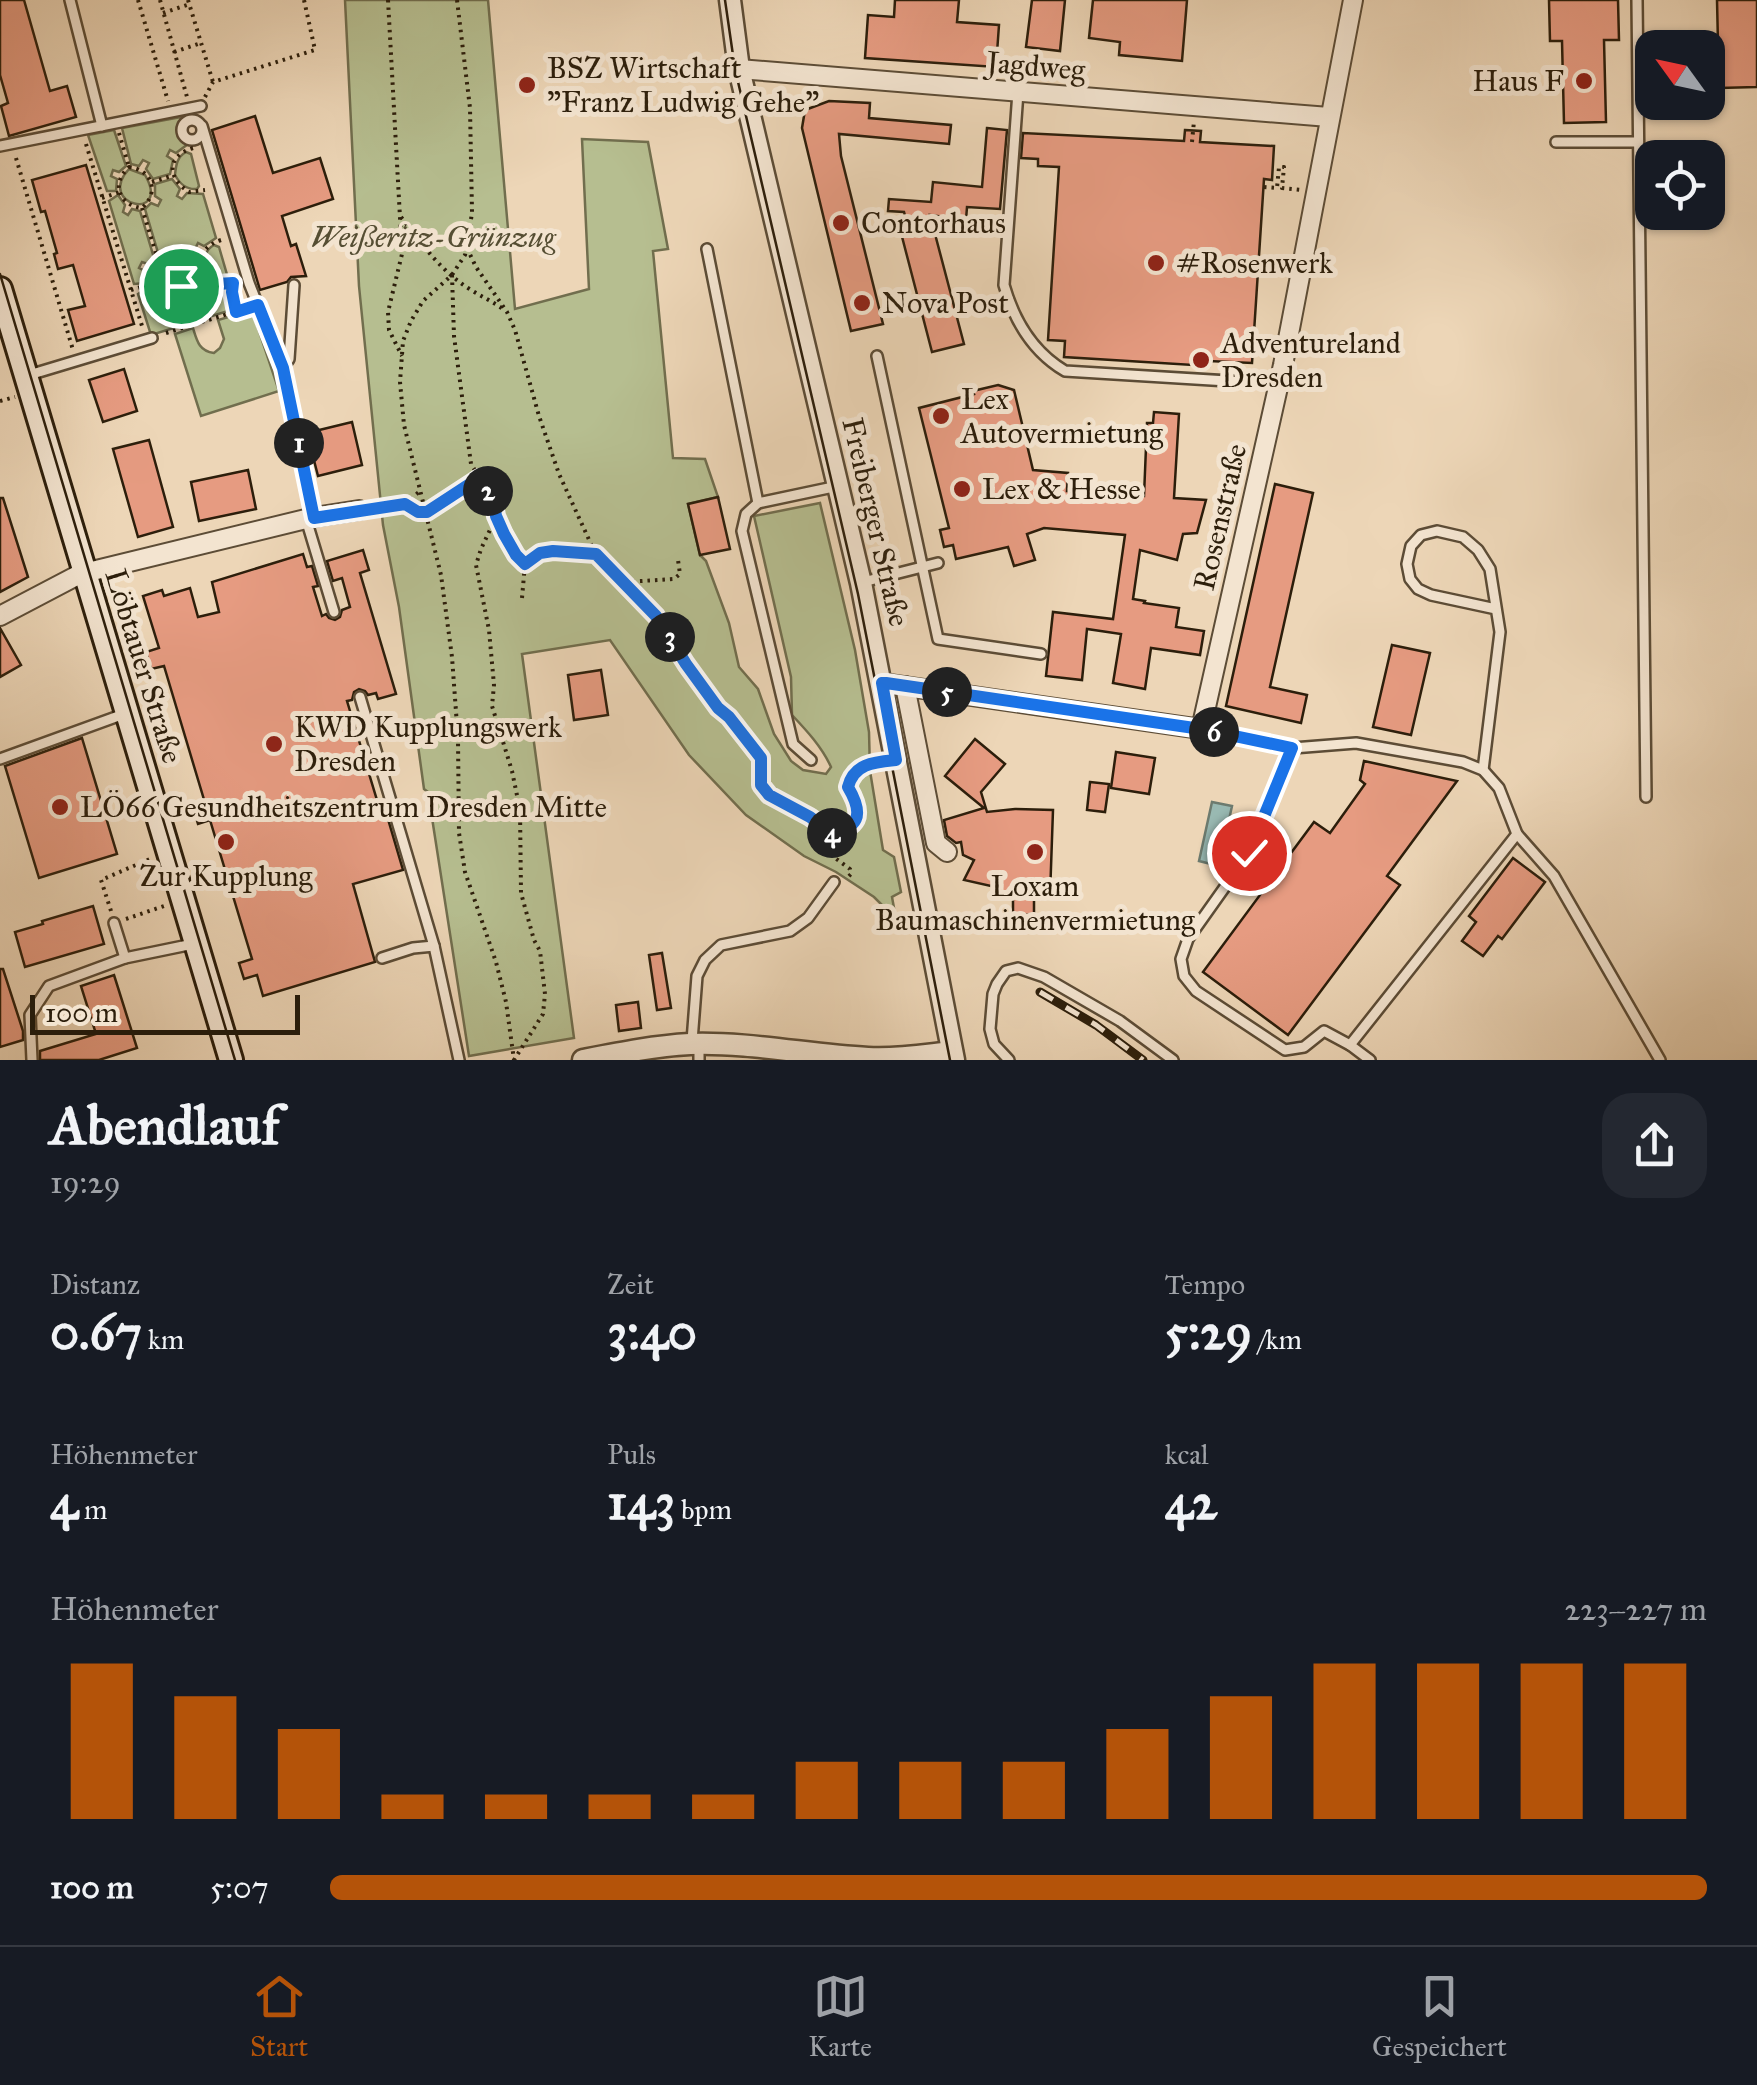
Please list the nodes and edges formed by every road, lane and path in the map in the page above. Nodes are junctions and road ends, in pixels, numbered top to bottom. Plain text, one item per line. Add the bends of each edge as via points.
1 (70, 0) edge
2 (138, 0) edge
3 (160, 0) edge
4 (304, 0) edge
5 (388, 0) edge
6 (457, 0) edge
7 (730, 0) edge
8 (1353, 0) edge
9 (1637, 0) edge
10 (189, 2) edge
11 (163, 13) junction
12 (201, 43) junction
13 (174, 52) junction
14 (738, 69) junction
15 (213, 82) junction
16 (1018, 92) junction
17 (192, 111) junction
18 (172, 113) junction
19 (1329, 117) junction
20 (116, 123) junction
21 (102, 126) junction
22 (202, 126) junction
23 (82, 130) junction
24 (1194, 130) dead end
25 (1638, 140) edge
26 (1192, 142) dead end
27 (1556, 142) dead end
28 (1635, 142) edge
29 (12, 144) junction
30 (192, 144) junction
31 (0, 146) edge
32 (196, 158) dead end
33 (129, 167) junction
34 (173, 176) junction
35 (152, 182) junction
36 (1264, 186) dead end
37 (1282, 188) dead end
38 (120, 192) junction
39 (102, 198) junction
40 (210, 204) dead end
41 (142, 208) junction
42 (401, 217) junction
43 (1639, 230) edge
44 (221, 240) dead end
45 (467, 248) junction
46 (707, 249) dead end
47 (158, 260) junction
48 (201, 268) junction
49 (229, 269) dead end
50 (180, 275) junction
51 (452, 275) junction
52 (233, 283) junction
53 (148, 285) junction
54 (294, 285) dead end
55 (0, 289) edge
56 (131, 290) junction
57 (170, 301) junction
58 (258, 305) junction
59 (236, 312) junction
60 (507, 312) junction
61 (179, 329) junction
62 (149, 338) junction
63 (402, 356) junction
64 (876, 356) dead end
65 (76, 361) junction
66 (283, 368) junction
67 (26, 376) junction
68 (1278, 384) junction
69 (479, 478) junction
70 (838, 486) junction
71 (421, 490) junction
72 (758, 503) junction
73 (405, 504) junction
74 (360, 510) joint
75 (427, 512) junction
76 (496, 516) junction
77 (310, 518) junction
78 (596, 554) junction
79 (678, 560) dead end
80 (938, 563) dead end
81 (525, 564) junction
82 (921, 568) junction
83 (84, 573) junction
84 (625, 582) junction
85 (861, 583) junction
86 (522, 598) dead end
87 (1496, 609) junction
88 (334, 612) dead end
89 (0, 616) edge
90 (1042, 654) dead end
91 (882, 683) junction
92 (904, 686) junction
93 (360, 698) dead end
94 (126, 713) junction
95 (1201, 729) junction
96 (1292, 748) junction
97 (0, 759) edge
98 (811, 760) dead end
99 (896, 760) junction
100 (1484, 770) junction
101 (1646, 797) dead end
102 (826, 834) junction
103 (1517, 834) junction
104 (168, 852) junction
105 (947, 852) dead end
106 (851, 874) dead end
107 (834, 882) dead end
108 (183, 900) junction
109 (114, 923) junction
110 (196, 944) junction
111 (434, 946) junction
112 (125, 958) junction
113 (382, 958) dead end
114 (1350, 1045) junction
115 (696, 1050) edge
116 (953, 1056) edge
117 (1655, 1057) edge
118 (32, 1060) edge
119 (231, 1060) edge
120 (459, 1060) edge
121 (514, 1060) edge
122 (584, 1060) edge
123 (1009, 1060) edge
124 (1173, 1060) edge
125 (1370, 1060) edge

1 - 21 lane
2 - 18 path
3 - 11 path
4 - 15 path via 314,50
5 - 42 path
6 - 45 path via 470,108
7 - 14 street, Freiberger Straße
8 - 19 street, Rosenstraße
9 - 25 lane
10 - 11 path
10 - 12 path
11 - 13 path
12 - 13 path
12 - 15 path
13 - 17 path
14 - 16 street, Jagdweg
14 - 70 street, Freiberger Straße
15 - 17 path
16 - 19 street, Jagdweg
16 - 68 lane via 1004,285 1038,349 1065,371
17 - 18 lane
17 - 22 lane
17 - 30 lane via 182,133
18 - 20 lane
19 - 68 street, Rosenstraße
20 - 21 lane
20 - 33 path
21 - 23 lane
22 - 30 lane
22 - 58 lane
23 - 29 lane
23 - 39 path
24 - 26 path
27 - 28 lane
29 - 31 lane
29 - 65 path
30 - 32 path
30 - 34 path via 175,160
33 - 35 path
33 - 38 path
34 - 35 path
34 - 40 path via 190,192 205,188
35 - 41 path
36 - 37 path via 1277,188 1284,167
38 - 39 path
38 - 41 path
39 - 56 path
41 - 47 path
42 - 51 path
42 - 63 path via 402,254 388,312
43 - 101 lane
44 - 48 path via 207,246
45 - 51 path
45 - 60 path
46 - 72 lane
47 - 50 path
47 - 53 path via 147,274
48 - 50 path
48 - 52 path via 218,284
49 - 52 path
50 - 57 path
51 - 60 path
51 - 63 path via 410,320
51 - 69 path via 454,336
52 - 59 path
53 - 56 path
53 - 57 path
54 - 66 lane
55 - 67 main road, Löbtauer Straße
56 - 62 path
57 - 61 path
58 - 59 path
58 - 66 lane
59 - 61 path
60 - 78 path via 558,474
61 - 62 path
62 - 65 lane
63 - 71 path via 404,424
64 - 82 lane
65 - 67 lane
66 - 77 lane
67 - 83 main road, Löbtauer Straße
68 - 95 street, Rosenstraße
69 - 75 path
69 - 76 path
70 - 72 lane
70 - 85 street, Freiberger Straße
71 - 73 path
71 - 75 path
72 - 98 lane via 742,531 793,744
73 - 74 path
73 - 75 path
74 - 77 street
75 - 121 path via 452,657 458,833 506,1002
76 - 81 path
76 - 121 path via 476,565 492,706 520,810 521,893 546,994 543,1014
77 - 83 street
77 - 88 lane
78 - 81 path via 553,551
78 - 84 path
79 - 84 path via 674,579
80 - 82 lane
81 - 86 path
82 - 85 lane
82 - 90 lane via 938,638
83 - 89 street
83 - 94 main road, Löbtauer Straße
84 - 102 path via 761,758 761,785
85 - 91 street, Freiberger Straße
87 - 87 lane via 1418,589 1407,564 1411,546 1436,531 1463,537 1490,569
87 - 100 lane via 1500,632
91 - 92 street
91 - 99 street, Freiberger Straße
92 - 95 street
92 - 105 street via 936,842
93 - 111 lane
94 - 97 lane
94 - 104 main road, Löbtauer Straße
95 - 96 lane
96 - 100 lane via 1356,743
96 - 114 lane via 1249,853 1188,938 1184,976 1196,991 1285,1050 1304,1047 1324,1031
99 - 102 path via 870,762 850,778 857,818 844,831
99 - 116 street, Freiberger Straße
100 - 103 lane via 1500,788
102 - 106 path via 834,858
103 - 114 lane
103 - 117 lane via 1554,876
104 - 108 main road, Löbtauer Straße
104 - 109 path via 101,880
107 - 115 lane via 808,918 790,930 721,945 705,960 697,976
108 - 109 path
108 - 110 main road, Löbtauer Straße
109 - 112 lane
110 - 112 lane
110 - 119 main road, Löbtauer Straße
111 - 113 lane
111 - 120 lane
112 - 118 lane via 49,986 30,1015
114 - 125 lane
115 - 116 street via 752,1046 872,1059
115 - 122 street via 630,1050
123 - 124 lane via 990,1030 993,994 1006,972 1018,968 1044,976

